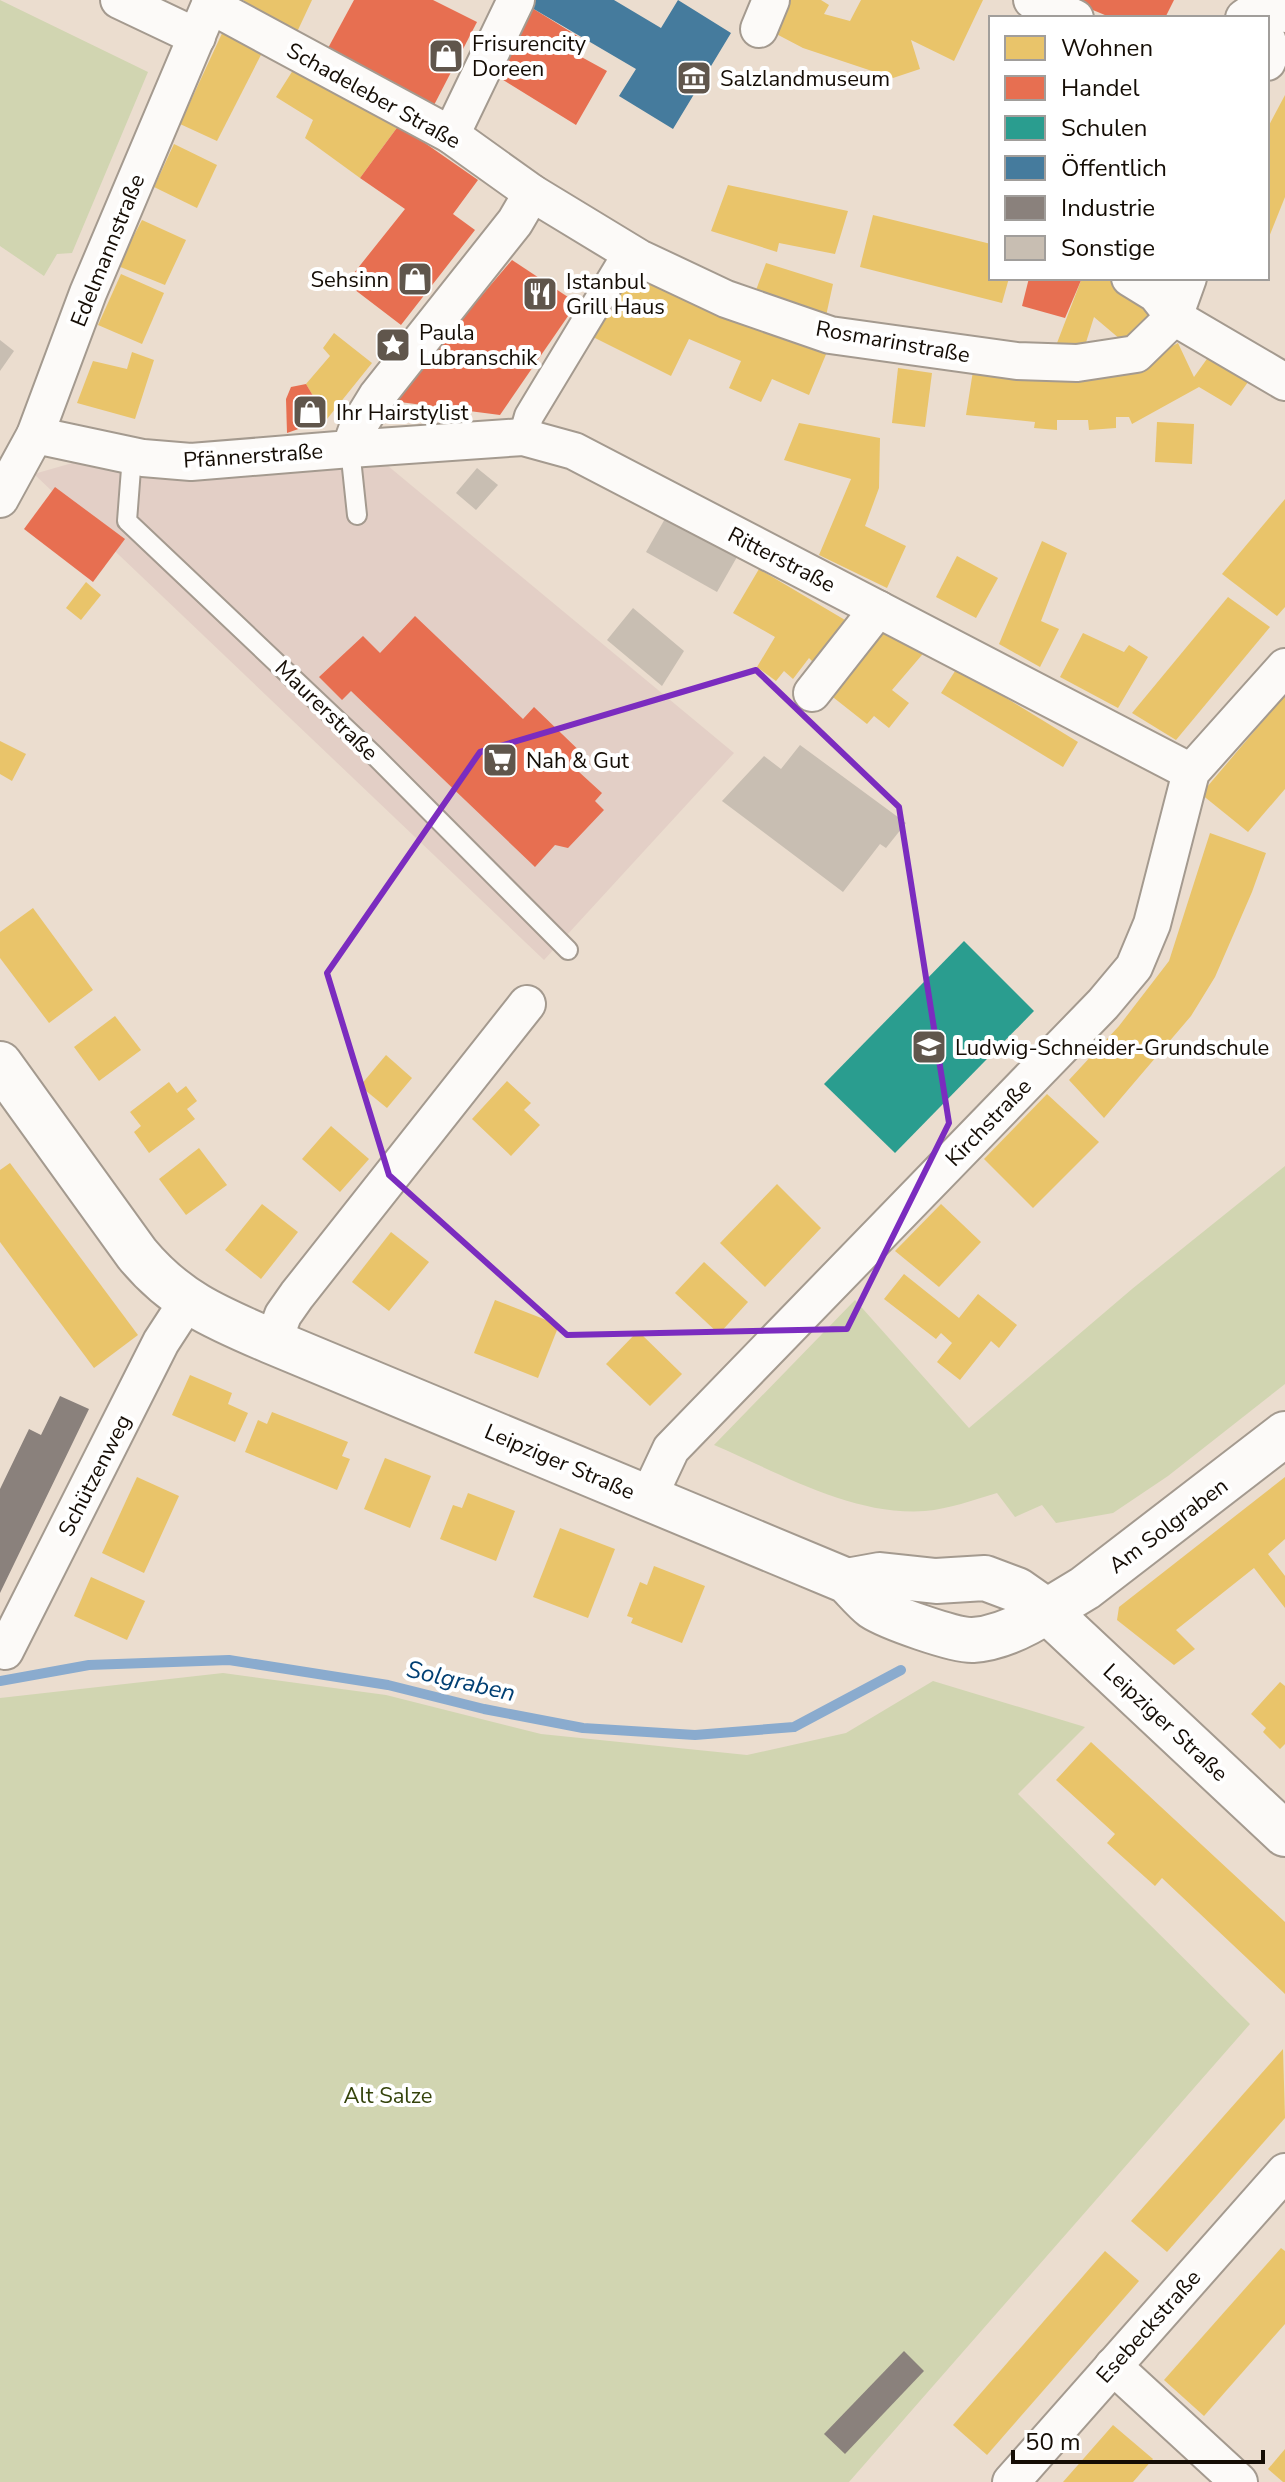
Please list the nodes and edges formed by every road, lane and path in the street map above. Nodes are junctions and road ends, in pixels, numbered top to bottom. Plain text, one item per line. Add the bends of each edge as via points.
1 (119, 0) edge
2 (516, 0) edge
3 (1032, 0) edge
4 (206, 14) edge
5 (1070, 16) edge
6 (451, 135) junction
7 (532, 193) junction
8 (628, 252) junction
9 (1133, 280) edge
10 (1187, 280) edge
11 (1174, 317) junction
12 (1285, 382) edge
13 (35, 435) junction
14 (523, 437) junction
15 (350, 449) junction
16 (132, 456) junction
17 (0, 499) edge
18 (357, 515) dead end
19 (878, 609) junction
20 (1285, 667) edge
21 (812, 693) dead end
22 (1191, 772) junction
23 (568, 950) dead end
24 (527, 1004) dead end
25 (0, 1064) edge
26 (187, 1302) junction
27 (273, 1342) junction
28 (1285, 1434) edge
29 (648, 1498) junction
30 (847, 1581) junction
31 (1047, 1611) junction
32 (5, 1651) dead end
33 (1285, 1834) edge
34 (1285, 2172) edge
35 (1113, 2366) junction
36 (1011, 2482) edge
37 (1239, 2482) edge

1 - 4 street, Schadeleber Straße
2 - 6 street
3 - 5 street
4 - 6 street, Schadeleber Straße
4 - 13 street, Edelmannstraße via 88,293
6 - 7 street, Schadeleber Straße
7 - 8 street, Rosmarinstraße
7 - 15 street, Pfännerstraße via 515,222 377,396
8 - 11 street, Rosmarinstraße via 726,299 830,335 1017,361 1077,363 1136,354
8 - 14 street via 529,416
9 - 11 street via 1156,294
10 - 11 street
11 - 12 street
13 - 16 street, Pfännerstraße
13 - 17 street, Edelmannstraße
14 - 15 street, Ritterstraße
14 - 19 street, Ritterstraße via 574,451
15 - 16 street, Pfännerstraße via 191,462
15 - 18 lane
16 - 23 lane, Maurerstraße via 127,521 374,755
19 - 21 street
19 - 22 street, Ritterstraße
20 - 22 street, Kirchstraße
22 - 29 street, Kirchstraße via 1152,924 1134,967 671,1449
24 - 27 street via 297,1295
25 - 26 main road, Leipziger Straße via 137,1254
26 - 27 main road, Leipziger Straße
26 - 32 street, Schützenweg via 161,1342
27 - 29 main road, Leipziger Straße
28 - 31 main road, Am Solgraben via 1085,1588
29 - 30 main road, Leipziger Straße
30 - 31 main road, Leipziger Straße via 880,1575 936,1581 985,1578 1017,1590
30 - 31 main road, Leipziger Straße via 874,1608 968,1640 999,1636
31 - 33 main road, Leipziger Straße
34 - 35 street, Esebeckstraße
35 - 36 street, Esebeckstraße
35 - 37 street

